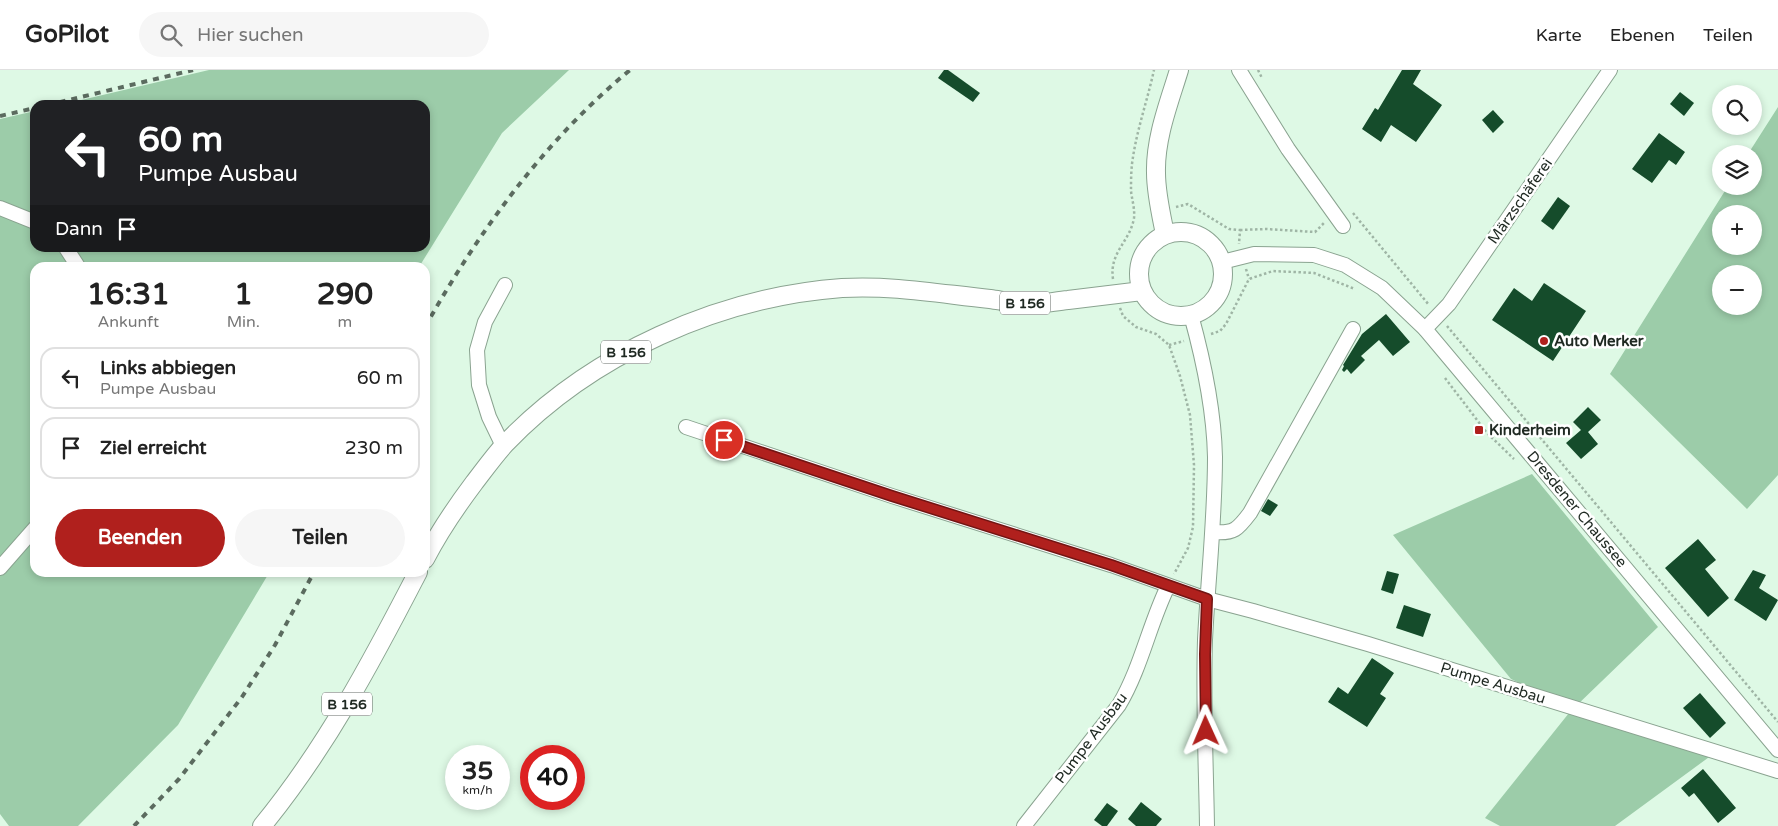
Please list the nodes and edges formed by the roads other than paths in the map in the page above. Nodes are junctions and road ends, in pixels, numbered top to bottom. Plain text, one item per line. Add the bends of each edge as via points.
1 (1179, 70) edge
2 (1239, 70) edge
3 (1610, 70) edge
4 (0, 208) edge
5 (30, 220) edge
6 (1343, 226) dead end
7 (1165, 234) junction
8 (1222, 262) junction
9 (505, 285) dead end
10 (1142, 291) junction
11 (1191, 315) junction
12 (1353, 329) dead end
13 (1425, 329) junction
14 (686, 427) dead end
15 (503, 446) junction
16 (1213, 532) junction
17 (30, 534) edge
18 (430, 549) edge
19 (0, 568) edge
20 (415, 577) edge
21 (1168, 586) junction
22 (1207, 599) junction
23 (1778, 750) edge
24 (1778, 771) edge
25 (262, 826) edge
26 (1024, 826) edge
27 (1207, 826) edge

1 - 7 main road via 1160,136 1156,172
2 - 6 street via 1288,149
3 - 13 street, Märzschäferei via 1449,304
4 - 5 street
7 - 8 main road via 1183,233 1200,237 1214,248
7 - 10 main road via 1145,253 1140,267
8 - 11 main road via 1222,285 1215,300 1204,310
8 - 13 street, Dresdener Chaussee via 1254,254 1314,255 1345,265 1382,288
9 - 15 street via 485,322 477,350 479,385
10 - 11 main road via 1160,311 1175,316
10 - 15 main road, B 156 via 1032,304 908,289 843,288 778,296 709,316 640,344 576,384
11 - 16 street via 1210,395 1215,456
12 - 16 street via 1250,513 1238,528 1225,534
13 - 23 street, Dresdener Chaussee
14 - 21 street, Pumpe Ausbau
15 - 18 main road, B 156 via 460,502
16 - 22 street
17 - 19 street
20 - 25 main road, B 156 via 358,686 318,750
21 - 22 street, Pumpe Ausbau
21 - 26 street, Pumpe Ausbau via 1119,705
22 - 24 street, Pumpe Ausbau via 1358,641
22 - 27 street

